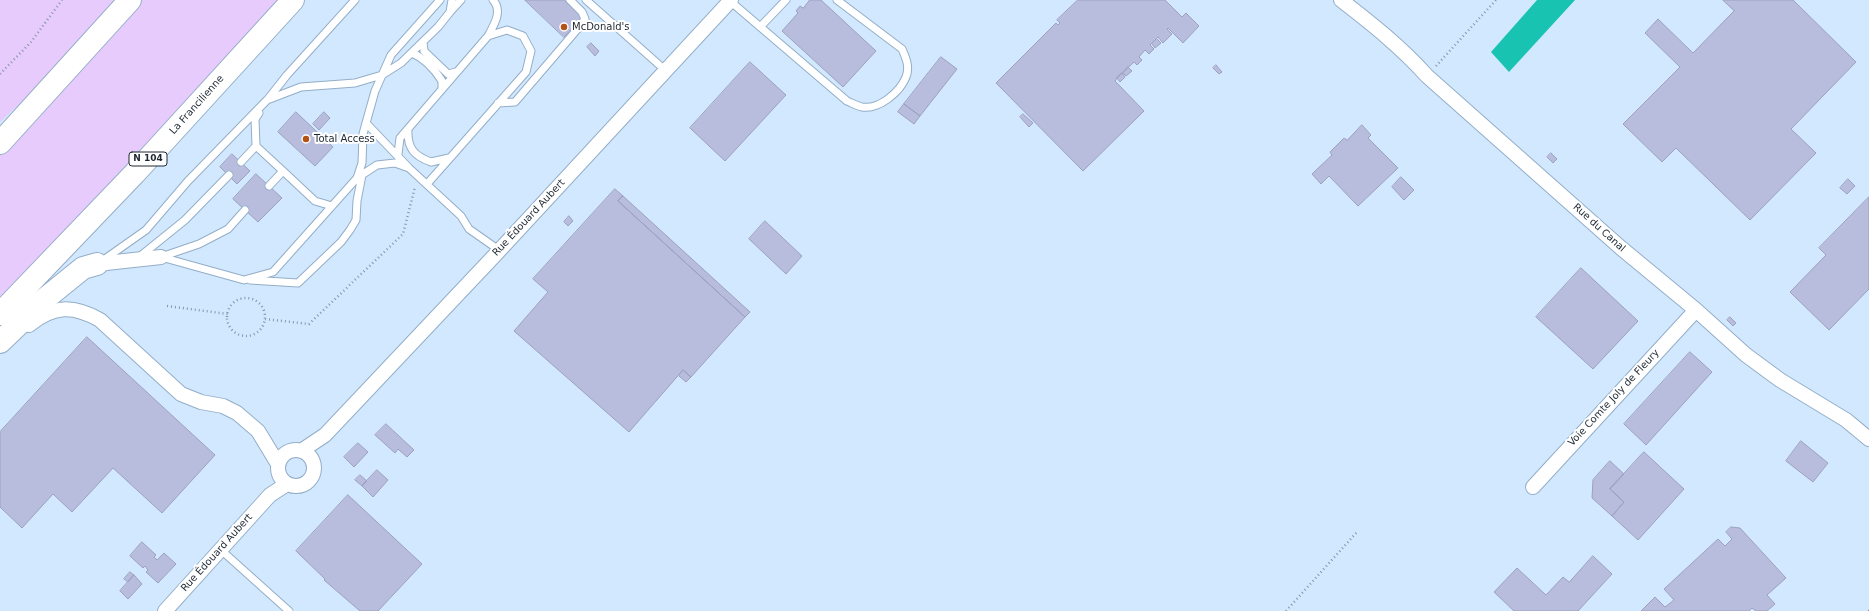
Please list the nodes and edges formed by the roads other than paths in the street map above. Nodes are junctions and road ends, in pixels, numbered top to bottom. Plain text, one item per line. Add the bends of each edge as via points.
1 (130, 0) edge
2 (293, 0) edge
3 (355, 0) edge
4 (440, 0) edge
5 (452, 0) edge
6 (461, 0) edge
7 (493, 0) edge
8 (570, 0) edge
9 (586, 0) edge
10 (730, 0) edge
11 (786, 0) edge
12 (837, 0) edge
13 (1341, 0) edge
14 (450, 12) junction
15 (760, 27) junction
16 (488, 36) junction
17 (423, 42) junction
18 (412, 53) junction
19 (665, 70) junction
20 (456, 72) junction
21 (382, 75) junction
22 (442, 89) junction
23 (266, 100) junction
24 (498, 103) junction
25 (366, 123) junction
26 (408, 129) junction
27 (0, 143) edge
28 (256, 146) junction
29 (398, 154) junction
30 (450, 158) junction
31 (241, 162) dead end
32 (409, 168) junction
33 (283, 171) junction
34 (229, 175) dead end
35 (360, 177) junction
36 (427, 184) junction
37 (269, 186) dead end
38 (332, 206) junction
39 (245, 210) dead end
40 (499, 250) junction
41 (161, 257) junction
42 (136, 259) junction
43 (97, 264) junction
44 (244, 280) junction
45 (1696, 310) junction
46 (0, 314) edge
47 (0, 342) edge
48 (0, 347) edge
49 (325, 435) junction
50 (1869, 439) edge
51 (301, 451) junction
52 (313, 463) junction
53 (278, 466) junction
54 (287, 484) junction
55 (1533, 487) dead end
56 (270, 495) junction
57 (221, 550) junction
58 (165, 611) edge
59 (288, 611) edge

1 - 27 highway
2 - 46 highway, La Francilienne / N 104 via 135,173
3 - 23 lane
4 - 21 lane via 390,55
5 - 14 lane
6 - 14 lane
7 - 16 lane via 498,16
8 - 24 lane via 582,12 585,19 581,25 515,102
9 - 19 lane
10 - 15 lane
10 - 19 street, Rue Édouard Aubert
11 - 15 lane
12 - 15 lane via 902,50 906,58 906,76 897,91 880,104 861,107 847,101
13 - 45 street, Rue du Canal via 1384,33 1427,76 1621,248
14 - 17 lane
16 - 20 lane
16 - 24 lane via 507,30 523,36 531,51 526,72
17 - 18 lane
17 - 20 lane via 424,51 443,71 448,74
18 - 21 lane
18 - 22 lane via 419,56 439,76
19 - 40 street, Rue Édouard Aubert
20 - 22 lane
21 - 23 lane via 355,83 301,87
21 - 25 lane
22 - 26 lane
23 - 28 lane via 255,119
23 - 43 lane via 188,181 146,230
24 - 30 lane
25 - 29 lane
25 - 35 lane
26 - 29 lane via 400,138
26 - 30 lane via 407,139 414,152 423,159 431,162
28 - 31 lane
28 - 33 lane
29 - 32 lane
30 - 36 lane
32 - 35 lane via 395,163 377,165
32 - 36 lane
33 - 37 lane
33 - 38 lane via 315,201
34 - 42 lane via 185,220
35 - 38 lane
35 - 44 lane via 356,220 341,242 298,283
36 - 40 lane via 461,216 469,230
38 - 44 lane via 273,272
39 - 41 lane via 228,229 199,244
40 - 49 street, Rue Édouard Aubert
41 - 42 street
41 - 44 lane
42 - 43 street
43 - 47 highway via 83,268 46,298
45 - 50 street, Rue du Canal via 1746,355 1780,380 1846,420
45 - 55 street, Voie Comte Joly de Fleury
48 - 53 street via 36,319 51,311 69,308 86,312 100,320 181,394 201,402 224,406 237,413 258,431
49 - 51 street, Rue Édouard Aubert
49 - 52 street, Rue Édouard Aubert
51 - 52 street via 311,458
51 - 53 street via 290,451 285,454
52 - 54 street via 312,475 305,484
53 - 54 street via 282,480
53 - 56 street, Rue Édouard Aubert
54 - 56 street, Rue Édouard Aubert
56 - 57 street, Rue Édouard Aubert
57 - 58 street, Rue Édouard Aubert
57 - 59 lane

